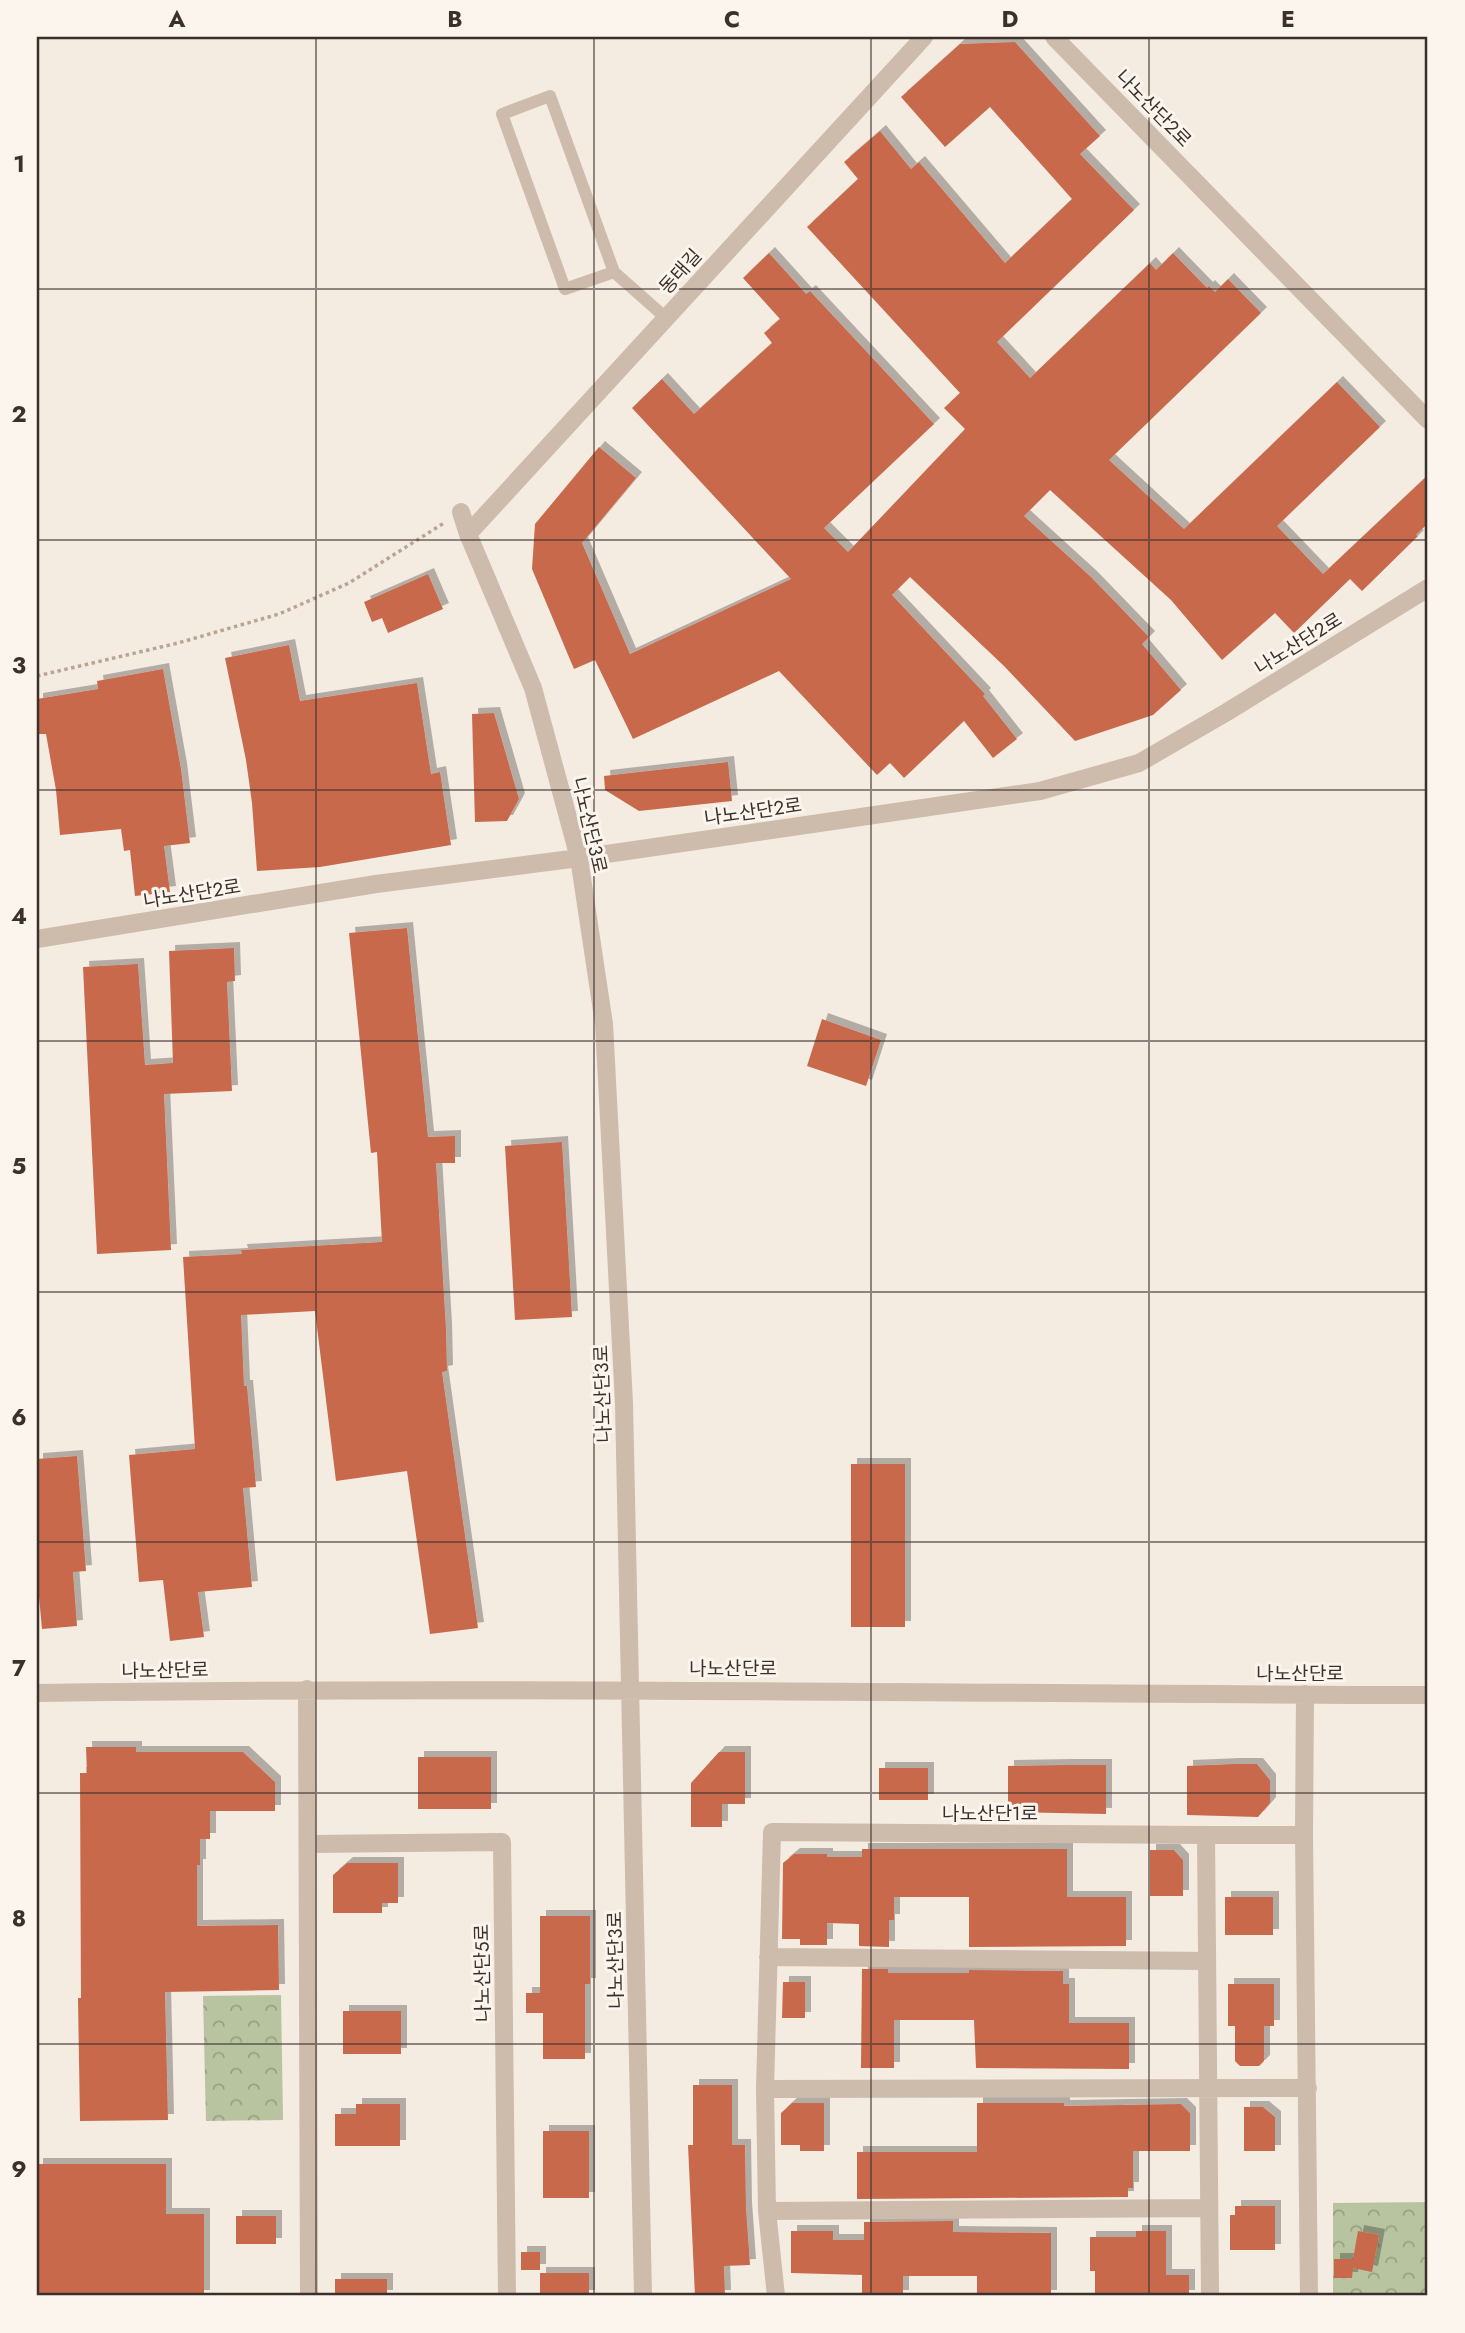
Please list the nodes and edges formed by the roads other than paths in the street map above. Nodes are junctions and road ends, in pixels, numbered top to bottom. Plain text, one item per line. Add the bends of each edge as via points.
1 (923, 37) edge
2 (1054, 37) edge
3 (614, 272) junction
4 (666, 318) junction
5 (1428, 420) edge
6 (461, 512) road end
7 (468, 534) junction
8 (1428, 588) edge
9 (579, 858) junction
10 (37, 939) edge
11 (307, 1689) junction
12 (631, 1689) junction
13 (37, 1693) edge
14 (1305, 1694) junction
15 (1428, 1695) edge
16 (1206, 1835) junction
17 (1304, 1835) junction
18 (309, 1844) junction
19 (768, 1957) junction
20 (1207, 1961) junction
21 (1208, 2088) junction
22 (1308, 2088) junction
23 (765, 2089) junction
24 (1209, 2208) junction
25 (766, 2211) junction
26 (309, 2296) edge
27 (507, 2296) edge
28 (643, 2296) edge
29 (776, 2296) edge
30 (1210, 2296) edge
31 (1308, 2296) edge

1 - 4 street, 동태길
2 - 5 street, 나노산단2로
3 - 3 lane via 550,96 502,114 565,289
3 - 4 lane
4 - 7 street, 동태길
6 - 7 street, 나노산단3로
7 - 9 street, 나노산단3로 via 533,688
8 - 9 street, 나노산단2로 via 1139,763 1040,791
9 - 10 street, 나노산단2로 via 376,884
9 - 12 street, 나노산단3로 via 605,1037 624,1403
11 - 12 street, 나노산단로
11 - 13 street, 나노산단로
11 - 18 street
12 - 14 street, 나노산단로
12 - 28 street, 나노산단3로
14 - 15 street, 나노산단로
14 - 17 street
16 - 17 street
16 - 19 street, 나노산단1로 via 772,1832
16 - 20 street
17 - 22 street
18 - 26 street
18 - 27 street, 나노산단5로 via 502,1842
19 - 20 street
19 - 23 street, 나노산단1로
20 - 21 street
21 - 22 street
21 - 23 street
21 - 24 street
22 - 31 street
23 - 25 street, 나노산단1로
24 - 25 street
24 - 30 street
25 - 29 street, 나노산단1로

